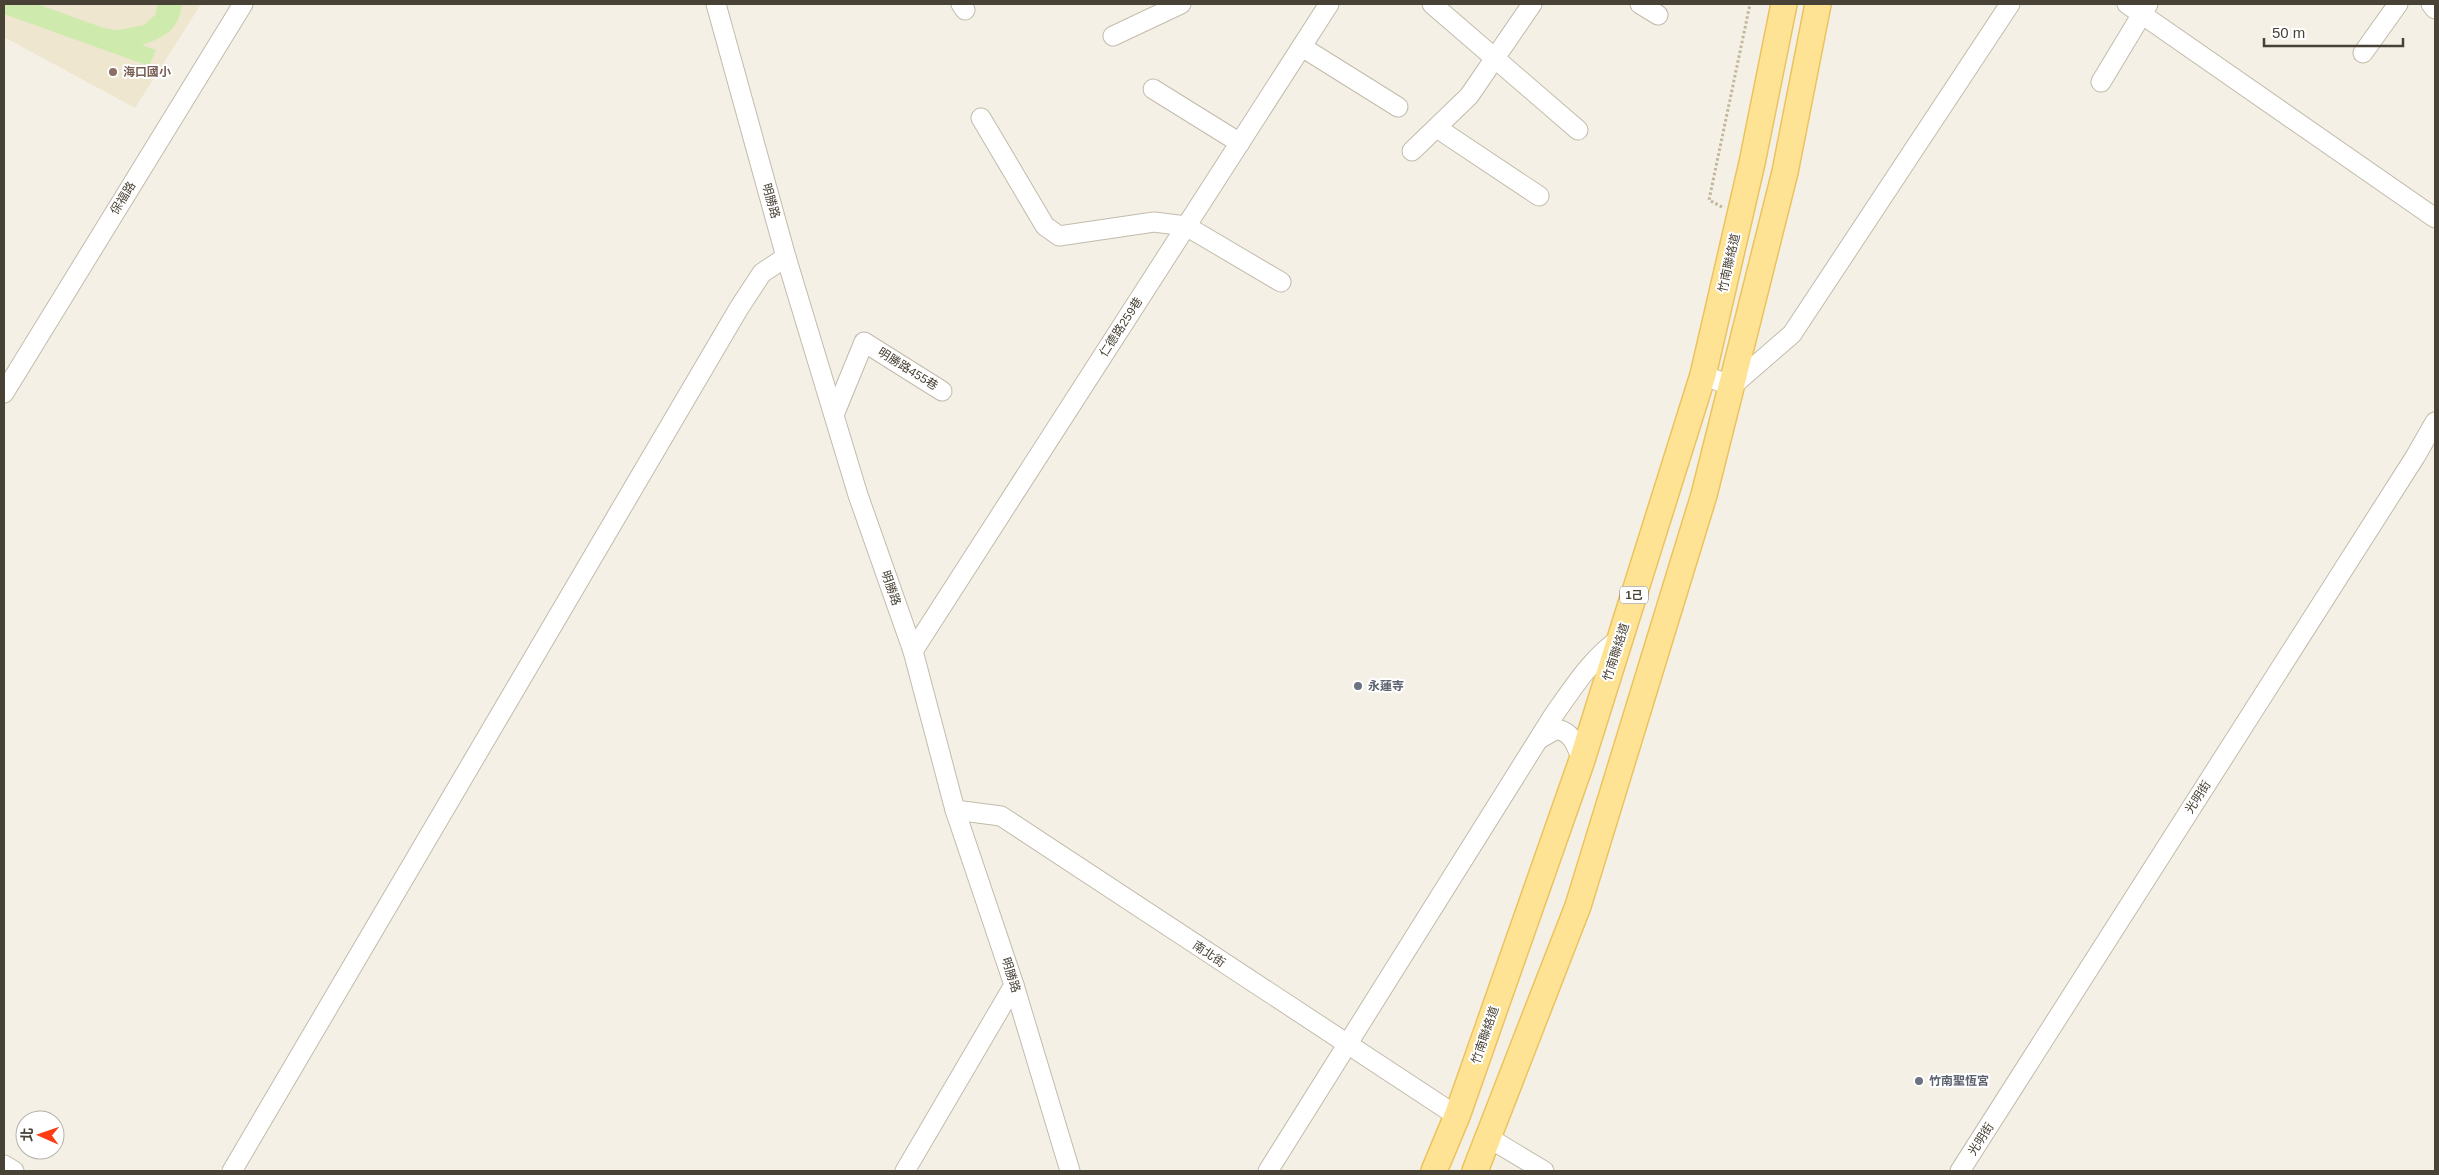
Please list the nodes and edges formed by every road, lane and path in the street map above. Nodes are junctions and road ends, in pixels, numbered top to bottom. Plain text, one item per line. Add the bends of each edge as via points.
1 (243, 4) edge
2 (716, 4) edge
3 (1181, 4) edge
4 (1329, 4) edge
5 (1432, 4) edge
6 (1532, 4) edge
7 (1640, 4) edge
8 (1750, 4) edge
9 (1784, 4) edge
10 (1818, 4) edge
11 (2010, 4) edge
12 (2127, 4) edge
13 (2398, 4) edge
14 (2431, 4) edge
15 (2145, 9) edge
16 (2435, 9) edge
17 (1658, 15) dead end
18 (1113, 36) dead end
19 (1302, 47) junction
20 (2363, 53) dead end
21 (1494, 59) junction
22 (2101, 82) dead end
23 (1153, 88) dead end
24 (1398, 107) dead end
25 (981, 118) dead end
26 (1436, 128) junction
27 (1578, 130) dead end
28 (1240, 143) junction
29 (1412, 151) dead end
30 (1539, 196) dead end
31 (1739, 218) junction
32 (2435, 218) edge
33 (1186, 226) junction
34 (786, 257) junction
35 (1281, 282) dead end
36 (1703, 375) junction
37 (1732, 386) junction
38 (942, 391) dead end
39 (4, 393) edge
40 (834, 415) junction
41 (2435, 422) edge
42 (1621, 638) junction
43 (913, 651) junction
44 (1539, 739) junction
45 (1582, 760) junction
46 (955, 810) junction
47 (1014, 985) junction
48 (1346, 1045) junction
49 (1456, 1116) junction
50 (1489, 1138) junction
51 (4, 1165) edge
52 (14, 1171) edge
53 (232, 1171) edge
54 (906, 1171) edge
55 (1070, 1171) edge
56 (1268, 1171) edge
57 (1434, 1171) edge
58 (1475, 1171) edge
59 (1544, 1171) edge
60 (1960, 1171) edge

1 - 39 street, 保福路
2 - 34 street, 明勝路
3 - 18 street
4 - 19 street, 仁德路259巷
5 - 21 street
6 - 21 street
7 - 17 street
8 - 31 path via 1709,200
9 - 31 main road, 竹南聯絡道 / 1己
10 - 37 main road via 1785,172
11 - 37 street via 1792,334
12 - 15 street
13 - 20 street
14 - 16 street
15 - 22 street
15 - 32 street
19 - 24 street
19 - 28 street, 仁德路259巷
21 - 26 street via 1469,96
21 - 27 street
23 - 28 street
25 - 33 street via 1045,226 1059,236 1154,222
26 - 29 street
26 - 30 street
28 - 33 street, 仁德路259巷
31 - 36 main road, 竹南聯絡道 / 1己
33 - 35 street
33 - 43 street, 仁德路259巷
34 - 40 street, 明勝路
34 - 53 street via 762,273 739,308
36 - 37 street
36 - 42 main road, 竹南聯絡道 / 1己
37 - 50 main road via 1704,495 1578,906
38 - 40 street, 明勝路455巷 via 864,342
40 - 43 street, 明勝路 via 858,495
41 - 60 street, 光明街
42 - 44 street via 1608,646 1584,673
42 - 45 main road, 竹南聯絡道 / 1己
43 - 46 street, 明勝路
44 - 45 street via 1557,729 1567,732
44 - 48 street
45 - 49 main road, 竹南聯絡道 / 1己
46 - 47 street, 明勝路
46 - 48 street, 南北街 via 1001,816
47 - 54 street
47 - 55 street, 明勝路
48 - 49 street, 南北街
48 - 56 street
49 - 57 main road, 竹南聯絡道 / 1己
50 - 58 main road
50 - 59 street
51 - 52 street

